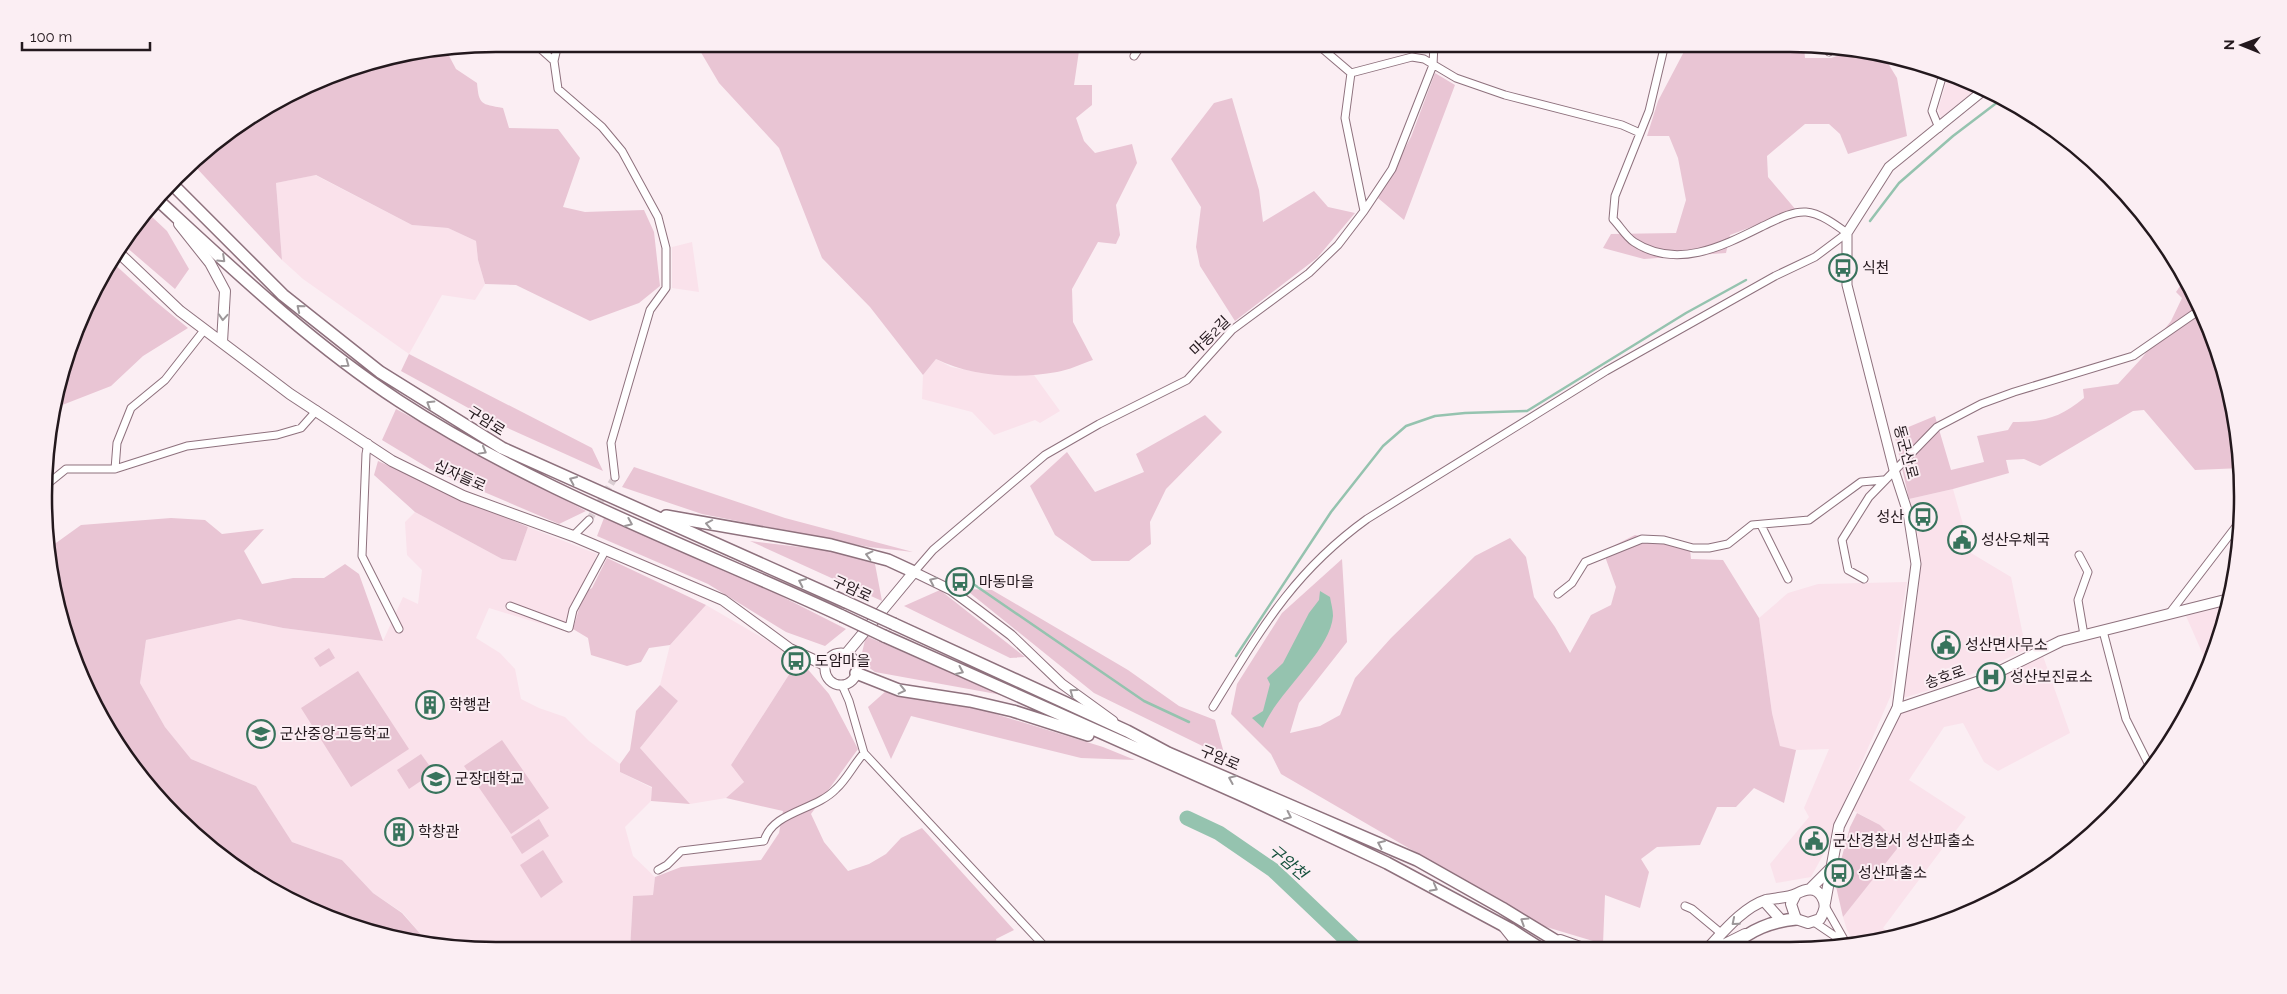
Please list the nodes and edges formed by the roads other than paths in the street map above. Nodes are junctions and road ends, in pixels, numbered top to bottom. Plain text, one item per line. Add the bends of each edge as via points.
1 (543, 52) edge
2 (556, 52) edge
3 (1137, 52) edge
4 (1326, 52) edge
5 (1434, 52) edge
6 (1663, 52) edge
7 (1134, 56) dead end
8 (554, 61) junction
9 (1433, 65) junction
10 (1351, 73) junction
11 (1942, 79) edge
12 (1979, 94) edge
13 (1938, 128) junction
14 (1640, 133) junction
15 (177, 189) edge
16 (163, 204) edge
17 (162, 205) edge
18 (1364, 211) junction
19 (1847, 233) junction
20 (123, 257) edge
21 (2195, 313) edge
22 (205, 329) junction
23 (222, 342) junction
24 (317, 410) junction
25 (368, 443) junction
26 (115, 469) junction
27 (1894, 470) junction
28 (615, 478) tunnel mouth
29 (53, 480) edge
30 (1883, 480) junction
31 (645, 512) junction
32 (589, 520) tunnel mouth
33 (1761, 525) junction
34 (2234, 528) edge
35 (573, 536) junction
36 (605, 551) junction
37 (2079, 555) dead end
38 (914, 572) junction
39 (1788, 579) dead end
40 (1864, 579) dead end
41 (1558, 594) dead end
42 (2222, 601) edge
43 (510, 606) dead end
44 (2168, 616) junction
45 (398, 629) dead end
46 (2103, 631) junction
47 (2084, 635) junction
48 (846, 654) junction
49 (825, 664) junction
50 (856, 673) junction
51 (842, 685) junction
52 (1213, 708) dead end
53 (1897, 709) junction
54 (1127, 731) junction
55 (864, 752) junction
56 (2147, 762) edge
57 (1179, 769) junction
58 (1832, 867) junction
59 (658, 870) dead end
60 (1810, 889) junction
61 (1796, 894) junction
62 (1764, 901) junction
63 (1825, 904) junction
64 (1685, 906) dead end
65 (1796, 919) junction
66 (1780, 920) junction
67 (1814, 922) junction
68 (1502, 924) junction
69 (1760, 928) junction
70 (1722, 934) junction
71 (1550, 938) junction
72 (1843, 938) edge
73 (1838, 939) edge
74 (1040, 942) edge
75 (1516, 942) edge
76 (1530, 942) edge
77 (1557, 942) edge
78 (1563, 942) edge
79 (1714, 942) edge
80 (1727, 942) edge
81 (1739, 942) edge

1 - 8 street
2 - 8 street
3 - 7 street
4 - 10 street
5 - 9 street, 마동2길
6 - 14 street via 1649,111
8 - 28 street via 558,89 602,127 622,151 658,217 666,248 666,288 650,310 611,443
9 - 10 street via 1412,57
9 - 14 street via 1456,78 1506,95 1622,125
9 - 18 street, 마동2길 via 1392,169
10 - 18 street via 1345,118
11 - 13 street via 1932,111
12 - 13 street
13 - 19 street via 1889,167
14 - 19 street via 1615,196 1613,219 1633,242 1664,255 1689,255 1720,247 1786,216 1807,212 1832,222
31 -> 15 main road, 구암로 via 502,448 380,372 283,295
16 -> 57 main road, 구암로, bridge via 264,298 334,356 400,402 485,452 619,519 749,574
17 -> 23 main road via 210,262 225,291
18 - 38 street, 마동2길 via 1315,268 1232,330 1187,380 1045,455 933,550
19 - 27 street, 동군산로 via 1847,285
19 - 52 street via 1815,257 1606,371 1367,519 1310,567 1275,609
20 - 22 main road, 십자들로 via 180,311
21 - 27 street via 2133,356 1981,404 1937,427
22 - 23 main road, 십자들로
22 - 26 street via 165,380 132,408 117,443
23 - 24 main road, 십자들로 via 290,394
24 - 25 main road, 십자들로
24 - 26 street via 301,428 277,435 188,446
25 - 35 main road, 십자들로 via 392,461 463,496
25 - 45 street via 362,556
26 - 29 street via 66,469
27 - 30 street
27 - 53 street, 동군산로 via 1908,513 1916,564
30 - 33 street via 1861,482 1809,520
30 - 40 street via 1842,540 1848,570
38 -> 31 main road via 888,560 831,545
54 -> 31 main road, 구암로, bridge
32 - 35 street
33 - 39 street
33 - 41 street via 1752,525 1728,544 1709,548 1642,539 1585,562 1572,583
34 - 44 street
35 - 36 main road, 십자들로
36 - 43 street via 573,610 569,628
36 - 49 main road, 십자들로 via 723,600 790,649
37 - 47 street via 2088,572 2078,600
38 - 48 main road
54 -> 38 street via 1062,684 1011,635 978,610 951,590
42 - 44 main road, 송호로
44 - 46 main road, 송호로
46 - 47 main road, 송호로
46 - 56 street via 2126,719
47 - 53 main road, 송호로 via 2061,641 1980,681
48 - 49 street via 836,654
48 - 50 street via 856,664
49 - 51 street via 828,679
50 - 51 street via 851,682
50 -> 57 main road via 899,690 1013,711
51 - 55 street
53 - 58 main road, 동군산로 via 1839,826
71 -> 54 main road, 구암로 via 1417,860 1168,752
55 - 59 street via 836,789 813,805 778,820 767,831 764,842 681,851
55 - 74 street
57 -> 68 main road, 구암로 via 1388,863
58 - 60 main road
58 - 63 main road, 동군산로
60 - 61 main road
60 - 63 main road via 1820,893
61 - 62 main road
61 - 65 main road via 1791,909
62 - 66 main road
62 -> 70 main road
63 - 67 main road via 1820,918
63 - 72 street
64 - 70 street
65 - 66 main road
65 - 67 main road
66 - 69 main road
67 - 73 street
68 - 75 main road
68 - 76 main road, 구암로
69 - 80 main road
69 - 81 main road
70 - 79 main road
71 - 77 main road, 구암로
71 - 78 main road

